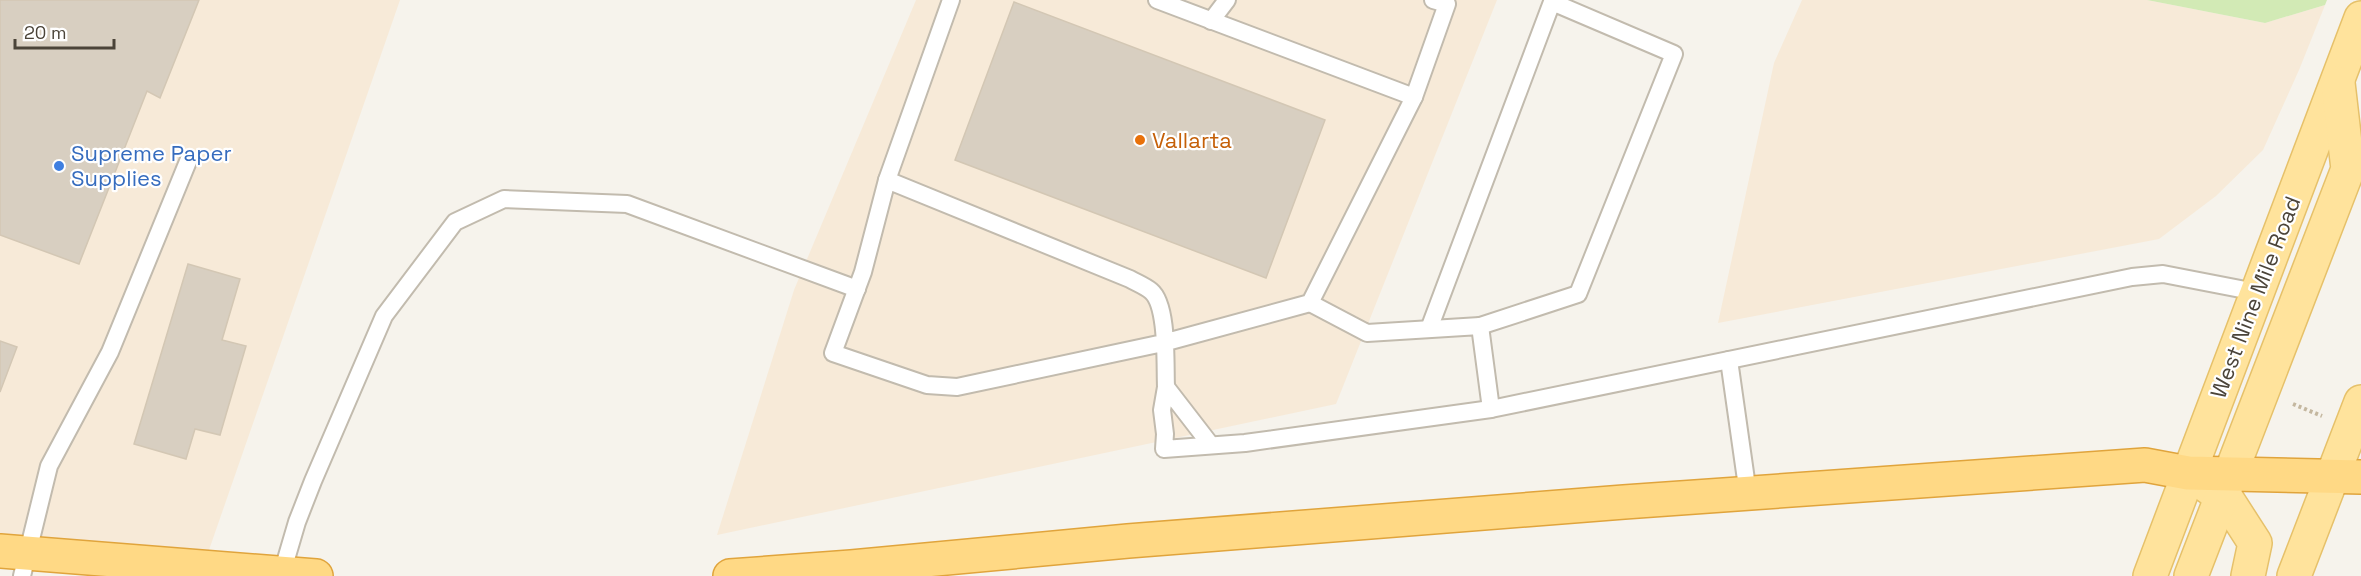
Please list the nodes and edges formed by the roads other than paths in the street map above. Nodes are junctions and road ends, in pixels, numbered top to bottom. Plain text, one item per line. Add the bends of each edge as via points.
1 (951, 0) edge
2 (1157, 0) edge
3 (1227, 0) edge
4 (1444, 1) edge
5 (1549, 1) edge
6 (2361, 18) edge
7 (1211, 21) junction
8 (2338, 78) junction
9 (1414, 97) junction
10 (189, 159) dead end
11 (887, 180) junction
12 (857, 289) junction
13 (2256, 292) junction
14 (1310, 303) junction
15 (1480, 326) junction
16 (1429, 329) junction
17 (1163, 343) junction
18 (1729, 360) junction
19 (1166, 387) junction
20 (2361, 402) edge
21 (1491, 409) junction
22 (1210, 444) junction
23 (2188, 473) junction
24 (2346, 477) edge
25 (2226, 485) junction
26 (1748, 494) junction
27 (17, 560) edge
28 (282, 573) junction
29 (316, 576) edge
30 (730, 576) edge
31 (2150, 576) edge
32 (2191, 576) edge
33 (2248, 576) edge
34 (2294, 576) edge

1 - 11 lane
2 - 7 lane
3 - 7 lane
4 - 9 lane
5 - 15 lane via 1674,54 1578,294
5 - 16 lane
6 - 8 main road, West Nine Mile Road
7 - 9 lane
8 - 13 main road, West Nine Mile Road
8 - 25 main road via 2348,169
9 - 14 lane
10 - 27 lane via 110,352 49,466
11 - 12 lane
11 - 17 lane via 1152,291 1164,315
12 - 17 lane via 833,353 927,385 957,387
12 - 28 lane via 627,204 504,199 455,222 384,316 313,481
13 - 18 lane via 2163,274 2132,277
13 - 23 main road, West Nine Mile Road
14 - 16 lane via 1367,333
14 - 17 lane
15 - 16 lane
15 - 21 lane
17 - 19 lane
18 - 21 lane
18 - 26 lane
19 - 22 lane
19 - 22 lane via 1162,410 1164,449
20 - 24 main road
21 - 22 lane via 1245,443
23 - 25 highway
23 - 26 highway via 2145,465
23 - 31 main road, West Nine Mile Road
24 - 25 highway
24 - 34 main road
25 - 32 main road
25 - 33 main road via 2228,501 2255,543
26 - 30 highway
27 - 28 highway
28 - 29 highway

